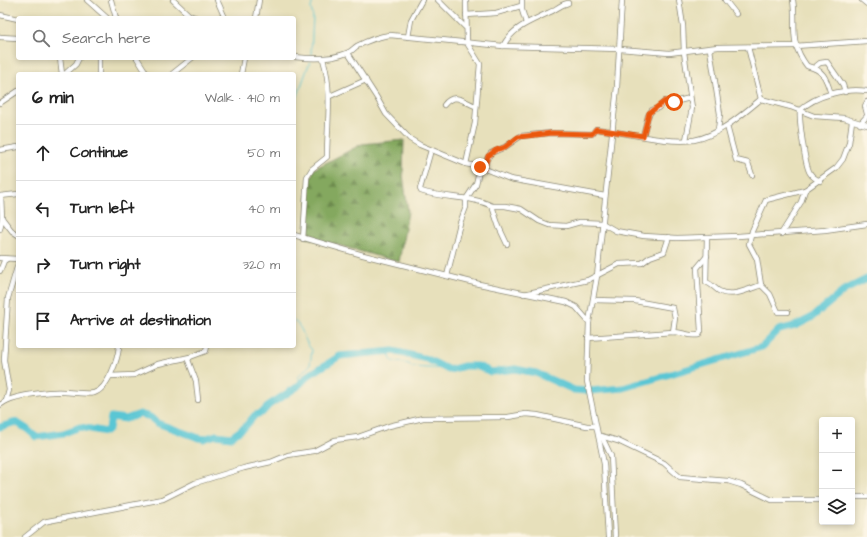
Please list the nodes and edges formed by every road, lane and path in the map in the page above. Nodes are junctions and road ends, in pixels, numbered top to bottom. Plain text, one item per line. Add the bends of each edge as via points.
1 (87, 0) edge
2 (111, 0) edge
3 (173, 0) edge
4 (217, 0) edge
5 (259, 0) edge
6 (422, 0) edge
7 (438, 0) edge
8 (466, 0) edge
9 (522, 0) edge
10 (622, 0) edge
11 (679, 0) edge
12 (725, 0) edge
13 (793, 0) edge
14 (862, 0) edge
15 (568, 3) dead end
16 (867, 4) edge
17 (521, 6) junction
18 (736, 14) dead end
19 (0, 15) edge
20 (466, 15) junction
21 (104, 16) edge
22 (115, 16) edge
23 (192, 16) edge
24 (224, 16) edge
25 (256, 16) edge
26 (16, 19) edge
27 (526, 23) junction
28 (466, 27) junction
29 (0, 37) edge
30 (408, 37) junction
31 (16, 38) edge
32 (867, 41) edge
33 (466, 43) junction
34 (503, 46) junction
35 (748, 46) junction
36 (795, 46) junction
37 (620, 49) junction
38 (710, 49) junction
39 (684, 52) junction
40 (348, 53) junction
41 (296, 57) edge
42 (323, 59) junction
43 (60, 60) edge
44 (79, 60) edge
45 (99, 60) edge
46 (138, 60) edge
47 (190, 60) edge
48 (244, 60) edge
49 (815, 67) junction
50 (63, 72) edge
51 (66, 72) edge
52 (98, 72) edge
53 (146, 72) edge
54 (174, 72) edge
55 (241, 72) edge
56 (366, 80) junction
57 (867, 91) edge
58 (16, 92) edge
59 (845, 92) junction
60 (832, 94) junction
61 (330, 96) junction
62 (690, 98) junction
63 (761, 99) junction
64 (867, 102) edge
65 (0, 103) edge
66 (444, 105) dead end
67 (475, 106) junction
68 (800, 110) junction
69 (867, 115) edge
70 (852, 121) junction
71 (860, 124) junction
72 (867, 125) edge
73 (726, 126) junction
74 (718, 130) junction
75 (612, 131) junction
76 (643, 136) junction
77 (686, 140) junction
78 (16, 148) edge
79 (0, 150) edge
80 (431, 150) junction
81 (466, 164) junction
82 (482, 168) junction
83 (752, 175) dead end
84 (820, 181) junction
85 (805, 190) junction
86 (16, 194) edge
87 (1, 196) edge
88 (605, 196) junction
89 (466, 199) junction
90 (492, 206) junction
91 (2, 218) junction
92 (602, 224) junction
93 (867, 224) edge
94 (0, 229) edge
95 (16, 234) edge
96 (781, 234) junction
97 (296, 236) edge
98 (750, 236) junction
99 (707, 237) junction
100 (669, 238) junction
101 (303, 239) junction
102 (508, 244) dead end
103 (706, 256) junction
104 (0, 258) edge
105 (8, 259) junction
106 (16, 259) edge
107 (0, 271) edge
108 (16, 271) edge
109 (447, 276) junction
110 (597, 276) junction
111 (761, 285) junction
112 (522, 294) junction
113 (593, 300) junction
114 (788, 312) dead end
115 (589, 322) junction
116 (673, 332) junction
117 (588, 338) junction
118 (119, 348) edge
119 (206, 348) edge
120 (2, 354) edge
121 (190, 357) junction
122 (110, 376) junction
123 (198, 400) dead end
124 (6, 401) junction
125 (0, 405) edge
126 (595, 429) junction
127 (601, 436) junction
128 (855, 497) edge
129 (867, 497) edge
130 (819, 500) edge
131 (25, 537) edge
132 (608, 537) edge
133 (615, 537) edge

1 - 21 street
2 - 22 street
3 - 23 street
4 - 24 street
5 - 25 street
6 - 30 street via 411,20
7 - 28 street
8 - 20 street
9 - 17 street
10 - 37 street
11 - 39 street
12 - 18 street
13 - 36 street
14 - 16 street
15 - 27 street
17 - 20 street via 496,13
17 - 27 street
19 - 26 street
20 - 28 street
27 - 34 street via 509,36
28 - 33 street
29 - 31 street
30 - 33 street
30 - 40 street via 382,36
32 - 36 street
33 - 34 street
33 - 67 street via 480,64
34 - 37 street
35 - 36 street
35 - 38 street
35 - 63 street
36 - 49 street via 807,66
37 - 39 street
37 - 75 street
38 - 39 street
38 - 74 street via 720,114
39 - 62 street
40 - 42 street
40 - 56 street
41 - 42 street
42 - 61 street via 328,74
43 - 50 street
44 - 51 street
45 - 52 street
46 - 53 street
47 - 54 street
48 - 55 street
49 - 59 street via 827,62
49 - 60 street via 823,74
56 - 61 street
56 - 80 street via 386,114 402,132
57 - 59 street
58 - 65 street
59 - 60 street
60 - 68 street via 821,97
61 - 101 street via 327,157 312,169 307,177
62 - 76 street via 665,101 652,110
62 - 77 street via 692,113
63 - 68 street
63 - 73 street
64 - 69 street
66 - 67 street via 452,98
67 - 81 street via 474,128
68 - 70 street via 814,116
68 - 84 street via 803,151 808,169 814,178
69 - 71 street
70 - 71 street
70 - 84 street via 843,159
71 - 72 street
73 - 74 street
73 - 83 street via 736,160 748,163
74 - 77 street via 694,140
75 - 76 street
75 - 82 street via 596,129 592,134 552,133 521,136 491,153
75 - 88 street
76 - 77 street
78 - 79 street
80 - 81 street
80 - 89 street via 421,191
81 - 82 street
82 - 88 street via 496,175 532,184
82 - 89 street via 476,184
84 - 85 street
85 - 96 street via 801,202
85 - 98 street via 766,200
86 - 87 street
87 - 91 street
88 - 92 street
89 - 90 street
89 - 109 street
90 - 92 street via 521,209 549,225 566,226 580,222
90 - 102 street
91 - 94 street
91 - 95 street
92 - 100 street via 627,234
92 - 110 street
93 - 96 street
96 - 98 street
97 - 101 street
98 - 99 street
98 - 111 street via 749,244 757,259
99 - 100 street
99 - 103 street
100 - 110 street via 664,252 642,263 619,264
101 - 109 street
103 - 111 street via 705,281 719,291 732,294
103 - 116 street via 697,268 701,331 699,335 694,336
104 - 105 street
105 - 106 street
105 - 107 street via 4,261
108 - 120 street via 8,298
109 - 112 street
110 - 112 street
110 - 113 street
111 - 114 street via 770,294 778,312
112 - 115 street via 572,304
113 - 115 street
113 - 116 street via 635,301 673,308
115 - 117 street
116 - 117 street
117 - 126 street via 587,387
118 - 122 street
119 - 121 street via 206,351
120 - 124 street via 9,390
121 - 122 street via 158,364 134,375
121 - 123 street
122 - 124 street via 95,393 52,392 16,397
124 - 125 street
126 - 127 street
126 - 131 street via 526,414 508,417 423,418 358,437 335,440 314,451 288,455 195,483 163,499 44,522
126 - 132 street via 604,464
127 - 130 street via 618,441 664,463 680,477 728,481 772,500
127 - 133 street via 611,456
128 - 129 street

